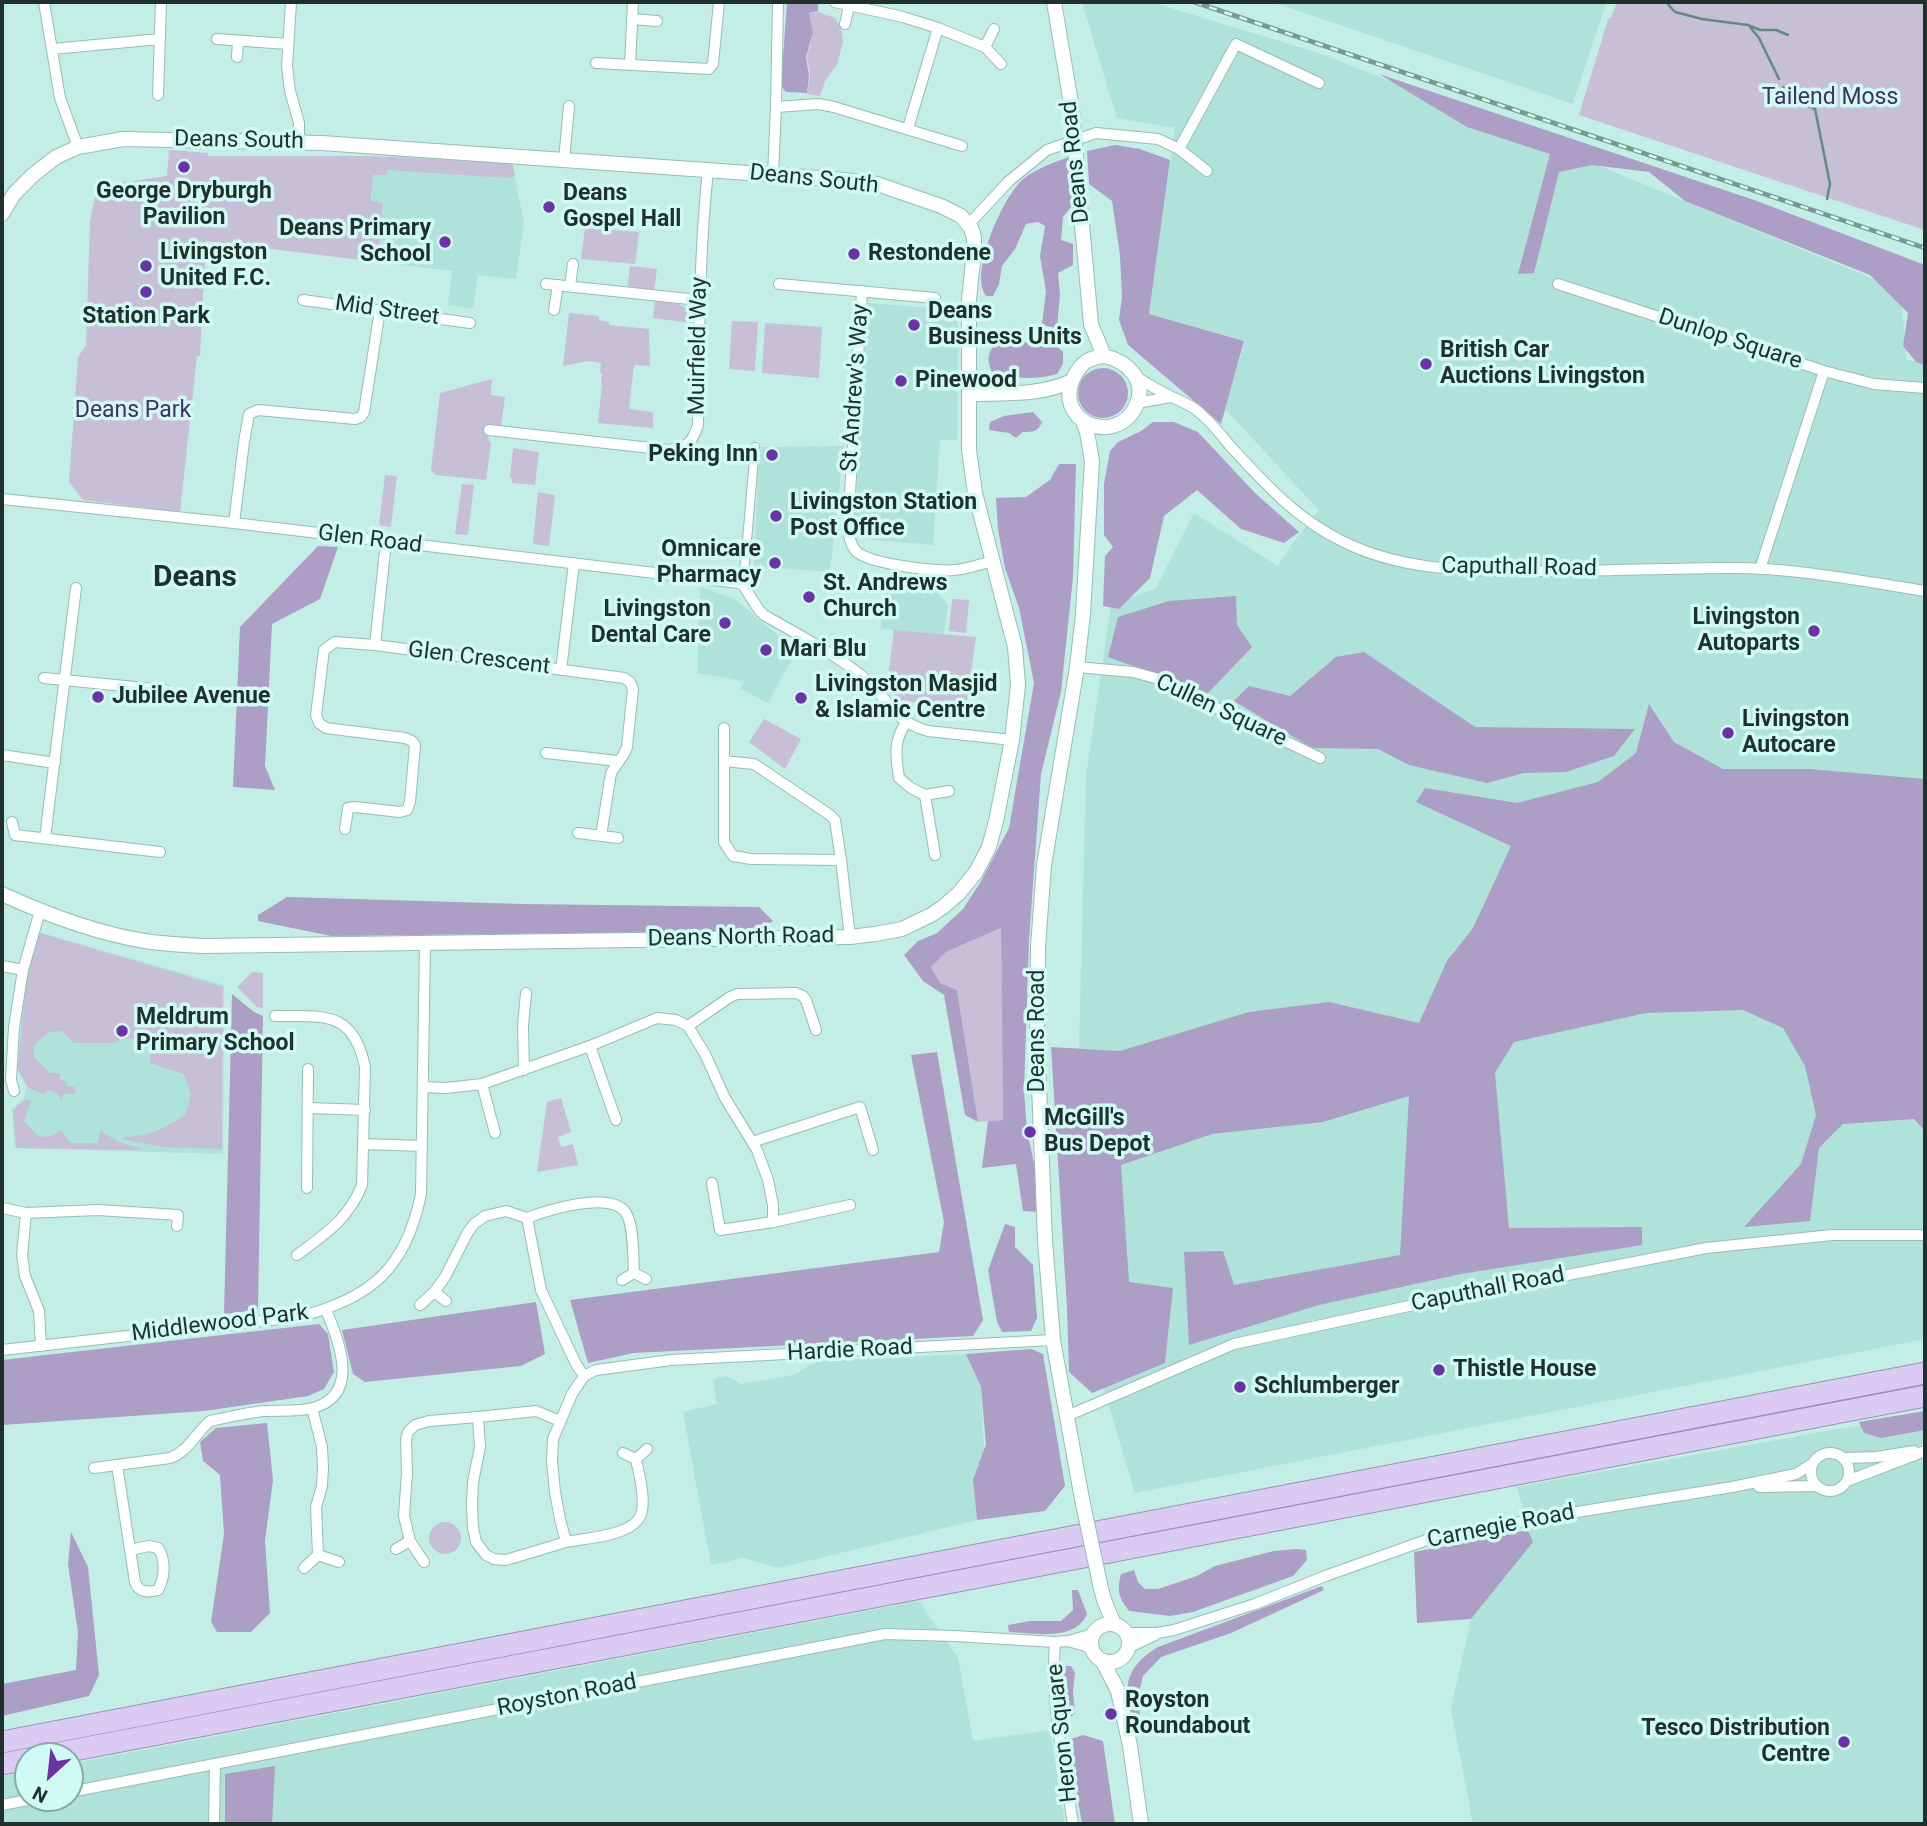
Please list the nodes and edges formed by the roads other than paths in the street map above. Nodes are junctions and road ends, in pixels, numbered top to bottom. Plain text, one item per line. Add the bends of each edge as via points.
1 (44, 2) edge
2 (161, 2) edge
3 (291, 2) edge
4 (633, 2) edge
5 (719, 2) edge
6 (778, 2) edge
7 (835, 2) edge
8 (1054, 2) edge
9 (849, 6) junction
10 (632, 19) junction
11 (657, 21) dead end
12 (845, 24) dead end
13 (938, 27) junction
14 (994, 29) dead end
15 (160, 39) junction
16 (217, 39) dead end
17 (238, 41) junction
18 (288, 44) junction
19 (985, 47) junction
20 (52, 49) junction
21 (237, 57) dead end
22 (596, 62) dead end
23 (1001, 64) dead end
24 (630, 65) junction
25 (1319, 83) dead end
26 (158, 95) dead end
27 (569, 106) dead end
28 (776, 107) junction
29 (908, 128) junction
30 (299, 142) junction
31 (962, 146) dead end
32 (78, 147) junction
33 (1179, 149) junction
34 (564, 160) junction
35 (708, 170) junction
36 (1207, 171) dead end
37 (773, 175) junction
38 (2, 214) edge
39 (969, 223) junction
40 (573, 264) dead end
41 (779, 284) dead end
42 (1559, 284) dead end
43 (570, 286) junction
44 (862, 291) junction
45 (935, 298) dead end
46 (303, 300) dead end
47 (699, 300) junction
48 (380, 310) junction
49 (554, 310) dead end
50 (470, 323) dead end
51 (1091, 324) junction
52 (1104, 356) junction
53 (1082, 363) junction
54 (1825, 371) junction
55 (1136, 377) junction
56 (1072, 381) junction
57 (1925, 388) edge
58 (1039, 392) junction
59 (970, 394) junction
60 (1170, 397) junction
61 (1070, 402) junction
62 (1137, 403) junction
63 (1083, 421) junction
64 (1112, 426) junction
65 (489, 430) dead end
66 (755, 447) dead end
67 (1092, 461) junction
68 (2, 499) edge
69 (234, 523) junction
70 (386, 542) junction
71 (993, 561) junction
72 (574, 563) junction
73 (1760, 569) junction
74 (739, 583) junction
75 (76, 588) dead end
76 (1925, 591) edge
77 (375, 645) junction
78 (1077, 667) junction
79 (561, 670) junction
80 (44, 678) dead end
81 (66, 680) junction
82 (165, 690) dead end
83 (905, 723) junction
84 (724, 728) dead end
85 (1012, 740) junction
86 (546, 752) dead end
87 (2, 755) edge
88 (1320, 758) dead end
89 (618, 761) junction
90 (724, 761) junction
91 (55, 763) junction
92 (949, 791) dead end
93 (925, 795) junction
94 (12, 822) dead end
95 (345, 829) dead end
96 (578, 833) dead end
97 (601, 836) junction
98 (45, 838) junction
99 (618, 838) dead end
100 (160, 852) dead end
101 (934, 855) dead end
102 (841, 859) junction
103 (2, 894) edge
104 (40, 911) junction
105 (850, 937) junction
106 (425, 943) junction
107 (2, 966) edge
108 (23, 970) junction
109 (526, 993) dead end
110 (275, 1016) dead end
111 (688, 1026) junction
112 (816, 1030) dead end
113 (590, 1046) junction
114 (308, 1069) dead end
115 (524, 1070) junction
116 (482, 1084) junction
117 (423, 1087) junction
118 (14, 1091) dead end
119 (308, 1108) junction
120 (365, 1110) junction
121 (616, 1120) dead end
122 (495, 1133) dead end
123 (752, 1142) junction
124 (364, 1144) junction
125 (422, 1146) junction
126 (873, 1150) dead end
127 (712, 1183) dead end
128 (307, 1188) dead end
129 (850, 1205) dead end
130 (2, 1208) edge
131 (26, 1213) junction
132 (178, 1215) dead end
133 (527, 1218) junction
134 (773, 1222) junction
135 (1925, 1235) edge
136 (297, 1255) dead end
137 (634, 1273) junction
138 (646, 1279) dead end
139 (622, 1280) dead end
140 (434, 1292) junction
141 (446, 1301) dead end
142 (420, 1305) dead end
143 (326, 1310) junction
144 (1053, 1340) junction
145 (41, 1346) junction
146 (2, 1350) edge
147 (1925, 1373) edge
148 (584, 1376) junction
149 (1925, 1396) edge
150 (312, 1408) junction
151 (1067, 1416) junction
152 (478, 1418) junction
153 (560, 1420) junction
154 (647, 1449) dead end
155 (1925, 1450) edge
156 (623, 1453) dead end
157 (1844, 1458) junction
158 (636, 1459) junction
159 (1812, 1464) junction
160 (117, 1465) junction
161 (94, 1468) dead end
162 (1847, 1481) junction
163 (1817, 1486) junction
164 (1732, 1487) junction
165 (410, 1541) junction
166 (566, 1542) junction
167 (396, 1549) dead end
168 (130, 1550) junction
169 (318, 1555) junction
170 (339, 1562) dead end
171 (424, 1562) dead end
172 (304, 1568) dead end
173 (1100, 1633) junction
174 (1126, 1633) junction
175 (1157, 1633) junction
176 (1055, 1642) junction
177 (1125, 1653) junction
178 (1102, 1660) junction
179 (1118, 1691) junction
180 (2, 1742) edge
181 (84, 1748) edge
182 (215, 1763) junction
183 (84, 1789) edge
184 (214, 1824) edge
185 (1073, 1824) edge
186 (1141, 1824) edge

1 - 20 street
2 - 15 street
3 - 18 street
4 - 10 street
5 - 24 street via 709,69
6 - 28 street
7 - 9 street
8 - 51 street, Deans Road, bridge via 1072,109
9 - 12 street
9 - 13 street
10 - 11 street
10 - 24 street
13 - 19 street
13 - 29 street
14 - 19 street
15 - 20 street
15 - 26 street
16 - 17 street
17 - 18 street
17 - 21 street
18 - 30 street via 288,81 299,122
19 - 23 street
20 - 32 street via 60,98
22 - 24 street
25 - 33 street via 1236,44
27 - 34 street
28 - 29 street via 819,104
28 - 37 street
29 - 31 street
30 - 32 street, Deans South via 123,139
30 - 34 street, Deans South
32 - 38 street, Deans South via 33,175
33 - 36 street
33 - 39 street via 1158,139 1096,133 1047,150
34 - 35 street, Deans South
35 - 37 street, Deans South
35 - 47 street, Muirfield Way
37 - 39 street, Deans South via 877,184 941,206
39 - 59 street via 974,237
40 - 43 street
41 - 44 street, St Andrew's Way
42 - 54 street, Dunlop Square
43 - 47 street
43 - 49 street via 552,284
44 - 45 street, St Andrew's Way
44 - 71 street, St Andrew's Way via 849,541 857,552 886,563 956,570
46 - 48 street, Mid Street
47 - 65 street, Muirfield Way via 698,425 692,441 682,448
48 - 50 street, Mid Street
48 - 69 street via 361,417 258,410 249,414
51 - 52 street, Deans Road
51 - 53 street, Deans Road
52 - 53 street
52 - 55 street via 1129,366
53 - 56 street
54 - 57 street via 1874,384
54 - 73 street, Dunlop Square
55 - 60 street, Caputhall Road
55 - 62 street
56 - 58 street
56 - 61 street
58 - 59 street
58 - 61 street
59 - 71 street, Deans North Road via 973,482
60 - 62 street
60 - 73 street, Caputhall Road via 1200,412 1269,488 1319,529 1410,565 1546,572
61 - 63 street
62 - 64 street via 1128,417
63 - 64 street
63 - 67 street, Deans Road
64 - 67 street, Deans Road
66 - 74 street via 745,565
67 - 78 street, Deans Road
68 - 69 street, Glen Road
69 - 70 street, Glen Road
70 - 72 street, Glen Road
70 - 77 street, Glen Crescent
71 - 85 street, Deans North Road via 1015,646 1018,685
72 - 74 street, Glen Road
72 - 79 street, Glen Crescent
73 - 76 street, Caputhall Road
74 - 83 street via 764,615 860,674
75 - 81 street
77 - 79 street, Glen Crescent
77 - 95 street, Glen Crescent via 335,642 324,650 316,715 326,728 412,741 410,802 407,810 400,812 348,808
78 - 88 street, Cullen Square via 1155,678
78 - 144 street, Deans Road via 1044,865 1038,947 1039,1110
79 - 89 street via 630,682 627,747
80 - 81 street
81 - 82 street
81 - 91 street
83 - 85 street via 928,731
83 - 93 street via 895,753 899,778
84 - 90 street
85 - 105 street, Deans North Road via 989,848 959,893 943,908 902,929
86 - 89 street
87 - 91 street
89 - 97 street via 611,774
90 - 102 street via 754,764 830,815 835,820
90 - 102 street via 724,842 733,856
91 - 98 street
92 - 93 street
93 - 101 street via 934,831
94 - 98 street via 15,835
96 - 97 street
97 - 99 street
98 - 100 street
102 - 105 street
103 - 104 street, Deans North Road
104 - 106 street, Deans North Road via 144,941 204,946
104 - 108 street
105 - 106 street, Deans North Road
106 - 117 street, Middlewood Park
107 - 108 street
108 - 118 street via 14,1027
109 - 115 street
110 - 120 street via 327,1017 354,1034 365,1066
111 - 112 street via 737,993 796,993 806,999
111 - 113 street via 657,1018
111 - 123 street
113 - 115 street
113 - 121 street
114 - 119 street
115 - 116 street
116 - 117 street
116 - 122 street
117 - 125 street, Middlewood Park
119 - 120 street
119 - 128 street
120 - 124 street
123 - 126 street via 859,1107
123 - 134 street via 768,1180
124 - 125 street
124 - 136 street via 362,1185 356,1201
125 - 143 street, Middlewood Park via 421,1194 407,1242 378,1281
127 - 134 street via 720,1230
129 - 134 street
130 - 131 street
131 - 132 street via 98,1210
131 - 145 street via 23,1265 39,1311
133 - 137 street via 582,1203 620,1206 628,1217
133 - 140 street via 506,1211 474,1224
133 - 148 street via 541,1290
135 - 151 street, Caputhall Road via 1832,1235 1706,1248 1409,1306 1234,1344
137 - 138 street
137 - 139 street
140 - 141 street
140 - 142 street
143 - 145 street, Middlewood Park via 266,1322
143 - 150 street via 339,1341 343,1372 334,1394
144 - 148 street, Hardie Road via 647,1362
144 - 151 street, Deans Road
145 - 146 street, Middlewood Park
147 - 180 highway
148 - 153 street
149 - 181 highway
150 - 160 street via 210,1421 179,1455
150 - 169 street via 323,1467 316,1507
151 - 173 street, Deans Road, bridge via 1104,1600
152 - 153 street via 536,1411
152 - 165 street via 429,1421 408,1432 404,1516
152 - 166 street via 480,1447 472,1505 476,1542 486,1555 506,1560
153 - 166 street via 552,1461
154 - 158 street
155 - 157 street, Carnegie Road
155 - 162 street, Carnegie Road
156 - 158 street
157 - 159 street, Carnegie Road via 1827,1453
157 - 162 street via 1849,1469
158 - 166 street via 642,1497 641,1514 633,1526
159 - 163 street
159 - 164 street, Carnegie Road via 1796,1474
160 - 161 street
160 - 168 street
162 - 163 street, Carnegie Road via 1834,1491
163 - 164 street, Carnegie Road
164 - 175 street, Carnegie Road via 1435,1538 1255,1604
165 - 167 street
165 - 171 street
168 - 168 street via 149,1546 163,1554 163,1581 158,1590 136,1587
169 - 170 street
169 - 172 street
173 - 174 street via 1121,1627
173 - 176 street, Royston Road
173 - 178 street via 1096,1655
174 - 175 street, Carnegie Road
174 - 177 street
175 - 177 street, Carnegie Road
176 - 182 street, Royston Road via 884,1634
176 - 185 street, Heron Square via 1055,1692
177 - 178 street via 1115,1661
177 - 179 street
178 - 179 street
179 - 186 street
182 - 183 street, Royston Road
182 - 184 street

